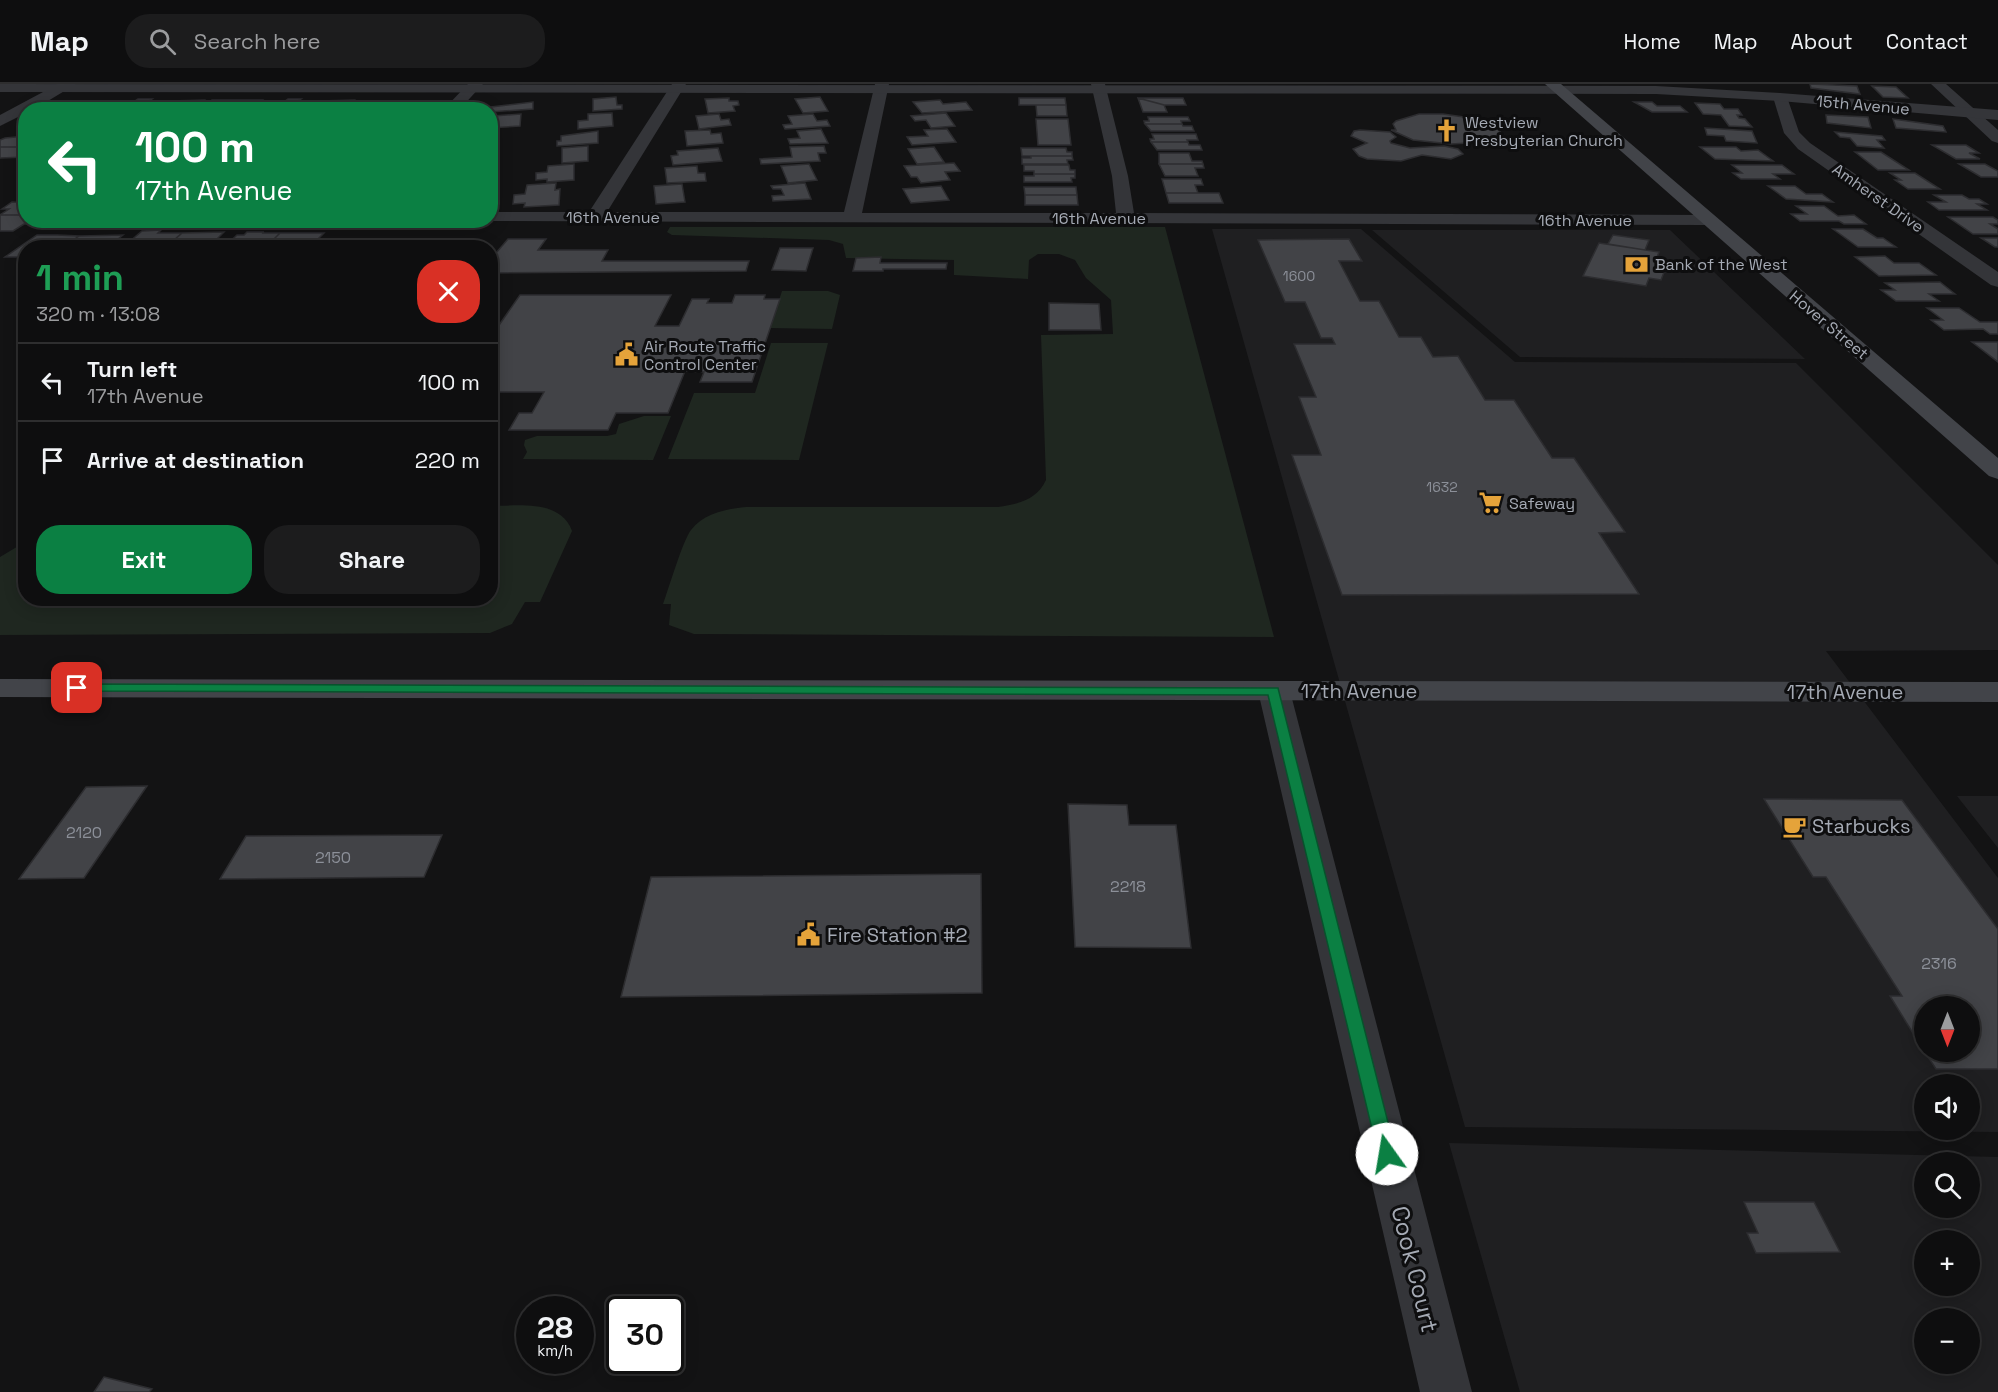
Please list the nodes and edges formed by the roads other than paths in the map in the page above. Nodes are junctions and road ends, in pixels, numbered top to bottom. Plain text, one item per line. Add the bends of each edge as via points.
1 (1938, 84) edge
2 (65, 86) edge
3 (272, 86) edge
4 (474, 86) edge
5 (678, 86) edge
6 (882, 86) edge
7 (1099, 86) edge
8 (1302, 86) edge
9 (1555, 87) edge
10 (0, 88) edge
11 (1780, 97) junction
12 (35, 102) edge
13 (458, 102) edge
14 (18, 111) edge
15 (1970, 114) junction
16 (1998, 115) edge
17 (0, 121) edge
18 (1998, 138) edge
19 (498, 217) edge
20 (596, 217) junction
21 (852, 217) junction
22 (1126, 218) junction
23 (1707, 220) junction
24 (1998, 281) edge
25 (1998, 471) edge
26 (0, 688) edge
27 (1274, 691) junction
28 (1998, 693) edge
29 (1446, 1392) edge

1 - 15 street
2 - 3 street, 15th Avenue
2 - 10 street, 15th Avenue
2 - 12 street
3 - 4 street, 15th Avenue
4 - 5 street, 15th Avenue
4 - 13 street
5 - 6 street, 15th Avenue
5 - 20 street
6 - 7 street, 15th Avenue
6 - 21 street
7 - 8 street, 15th Avenue
7 - 22 street
8 - 9 street, 15th Avenue
9 - 11 street, 15th Avenue
9 - 23 main road, Hover Street
11 - 15 street, 15th Avenue
11 - 24 street, Amherst Drive via 1792,133 1804,146
14 - 17 street
15 - 16 street, 15th Avenue
15 - 18 street
19 - 20 street, 16th Avenue
20 - 21 street, 16th Avenue
21 - 22 street, 16th Avenue
22 - 23 street, 16th Avenue
23 - 25 main road, Hover Street
26 - 27 main road, 17th Avenue
27 - 28 main road, 17th Avenue
27 - 29 street, Cook Court

